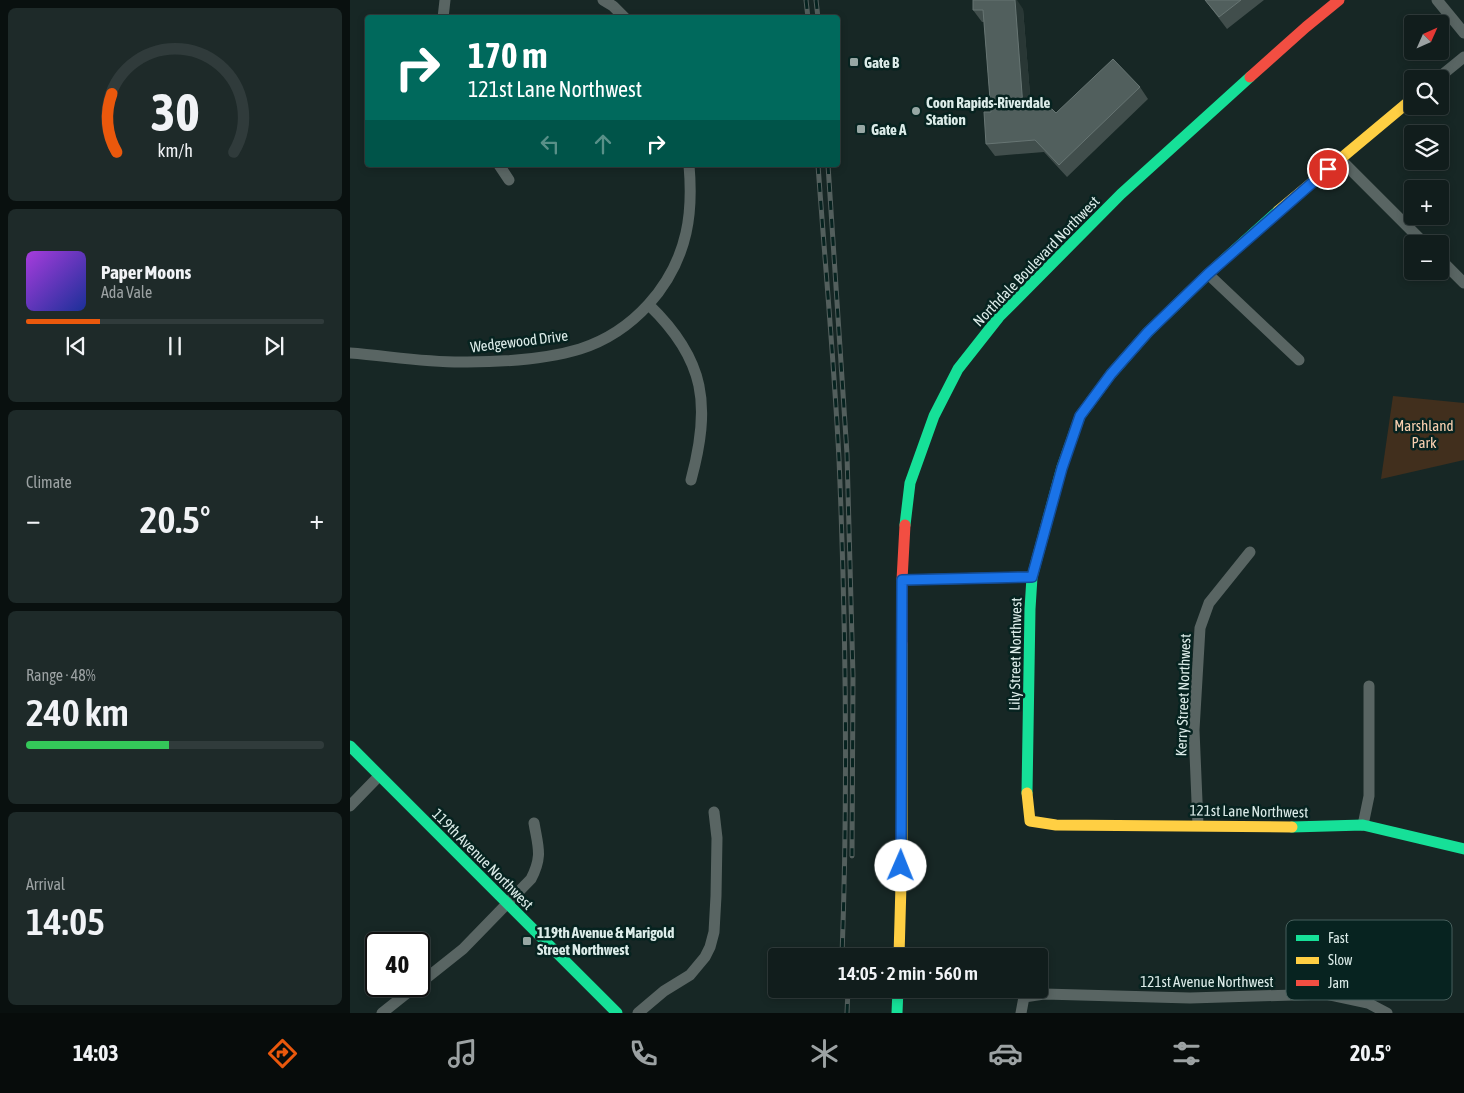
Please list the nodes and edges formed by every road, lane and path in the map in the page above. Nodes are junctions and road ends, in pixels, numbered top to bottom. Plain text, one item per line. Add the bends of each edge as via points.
1 (445, 0) edge
2 (1339, 0) edge
3 (1437, 0) edge
4 (611, 2) edge
5 (443, 15) edge
6 (622, 15) edge
7 (1464, 33) edge
8 (1464, 57) edge
9 (1448, 70) edge
10 (1404, 106) edge
11 (1340, 158) junction
12 (500, 167) edge
13 (689, 167) edge
14 (509, 180) dead end
15 (1416, 235) edge
16 (1449, 268) edge
17 (1208, 274) junction
18 (1464, 283) edge
19 (649, 305) junction
20 (350, 353) edge
21 (1299, 360) dead end
22 (691, 480) dead end
23 (1250, 552) dead end
24 (1032, 577) junction
25 (902, 580) junction
26 (1369, 686) dead end
27 (350, 746) edge
28 (379, 776) junction
29 (350, 806) edge
30 (714, 812) dead end
31 (1030, 821) joint
32 (534, 823) dead end
33 (1198, 825) junction
34 (1363, 825) junction
35 (1464, 849) edge
36 (507, 904) junction
37 (899, 948) edge
38 (430, 975) edge
39 (1286, 995) edge
40 (402, 997) edge
41 (898, 998) edge
42 (1354, 1000) edge
43 (382, 1013) edge
44 (616, 1013) edge
45 (638, 1013) edge
46 (897, 1013) edge
47 (1021, 1013) edge
48 (1387, 1013) edge

1 - 5 street
2 - 25 street, Northdale Boulevard Northwest via 1121,194 999,317 958,369 934,416 910,483
3 - 7 street
4 - 6 street
8 - 9 street
10 - 11 street, Lily Street Northwest
11 - 15 street
11 - 17 street, Lily Street Northwest
12 - 14 street
13 - 19 street, Wedgewood Drive via 689,211 681,251
16 - 18 street
17 - 21 street
17 - 24 street, Lily Street Northwest via 1148,332 1080,416
19 - 20 street, Wedgewood Drive via 598,341 561,353 466,362
19 - 22 street via 684,346 700,384 702,421
23 - 33 street, Kerry Street Northwest via 1209,603 1200,628 1194,730
24 - 25 street
24 - 31 street, Lily Street Northwest via 1027,798
25 - 37 street, Northdale Boulevard Northwest
26 - 34 street via 1369,796
27 - 28 street, 119th Avenue Northwest
28 - 29 street
28 - 36 street, 119th Avenue Northwest
30 - 45 street via 716,896 710,947 690,975
31 - 33 street, 121st Lane Northwest via 1056,825
32 - 36 street via 538,866 531,879
33 - 34 street, 121st Lane Northwest
34 - 35 street, 121st Lane Northwest
36 - 38 street via 463,950
36 - 44 street, 119th Avenue Northwest
39 - 47 street, 121st Avenue Northwest via 1190,998 1044,994 1024,997
40 - 43 street
41 - 46 street
42 - 48 street, 121st Avenue Northwest

